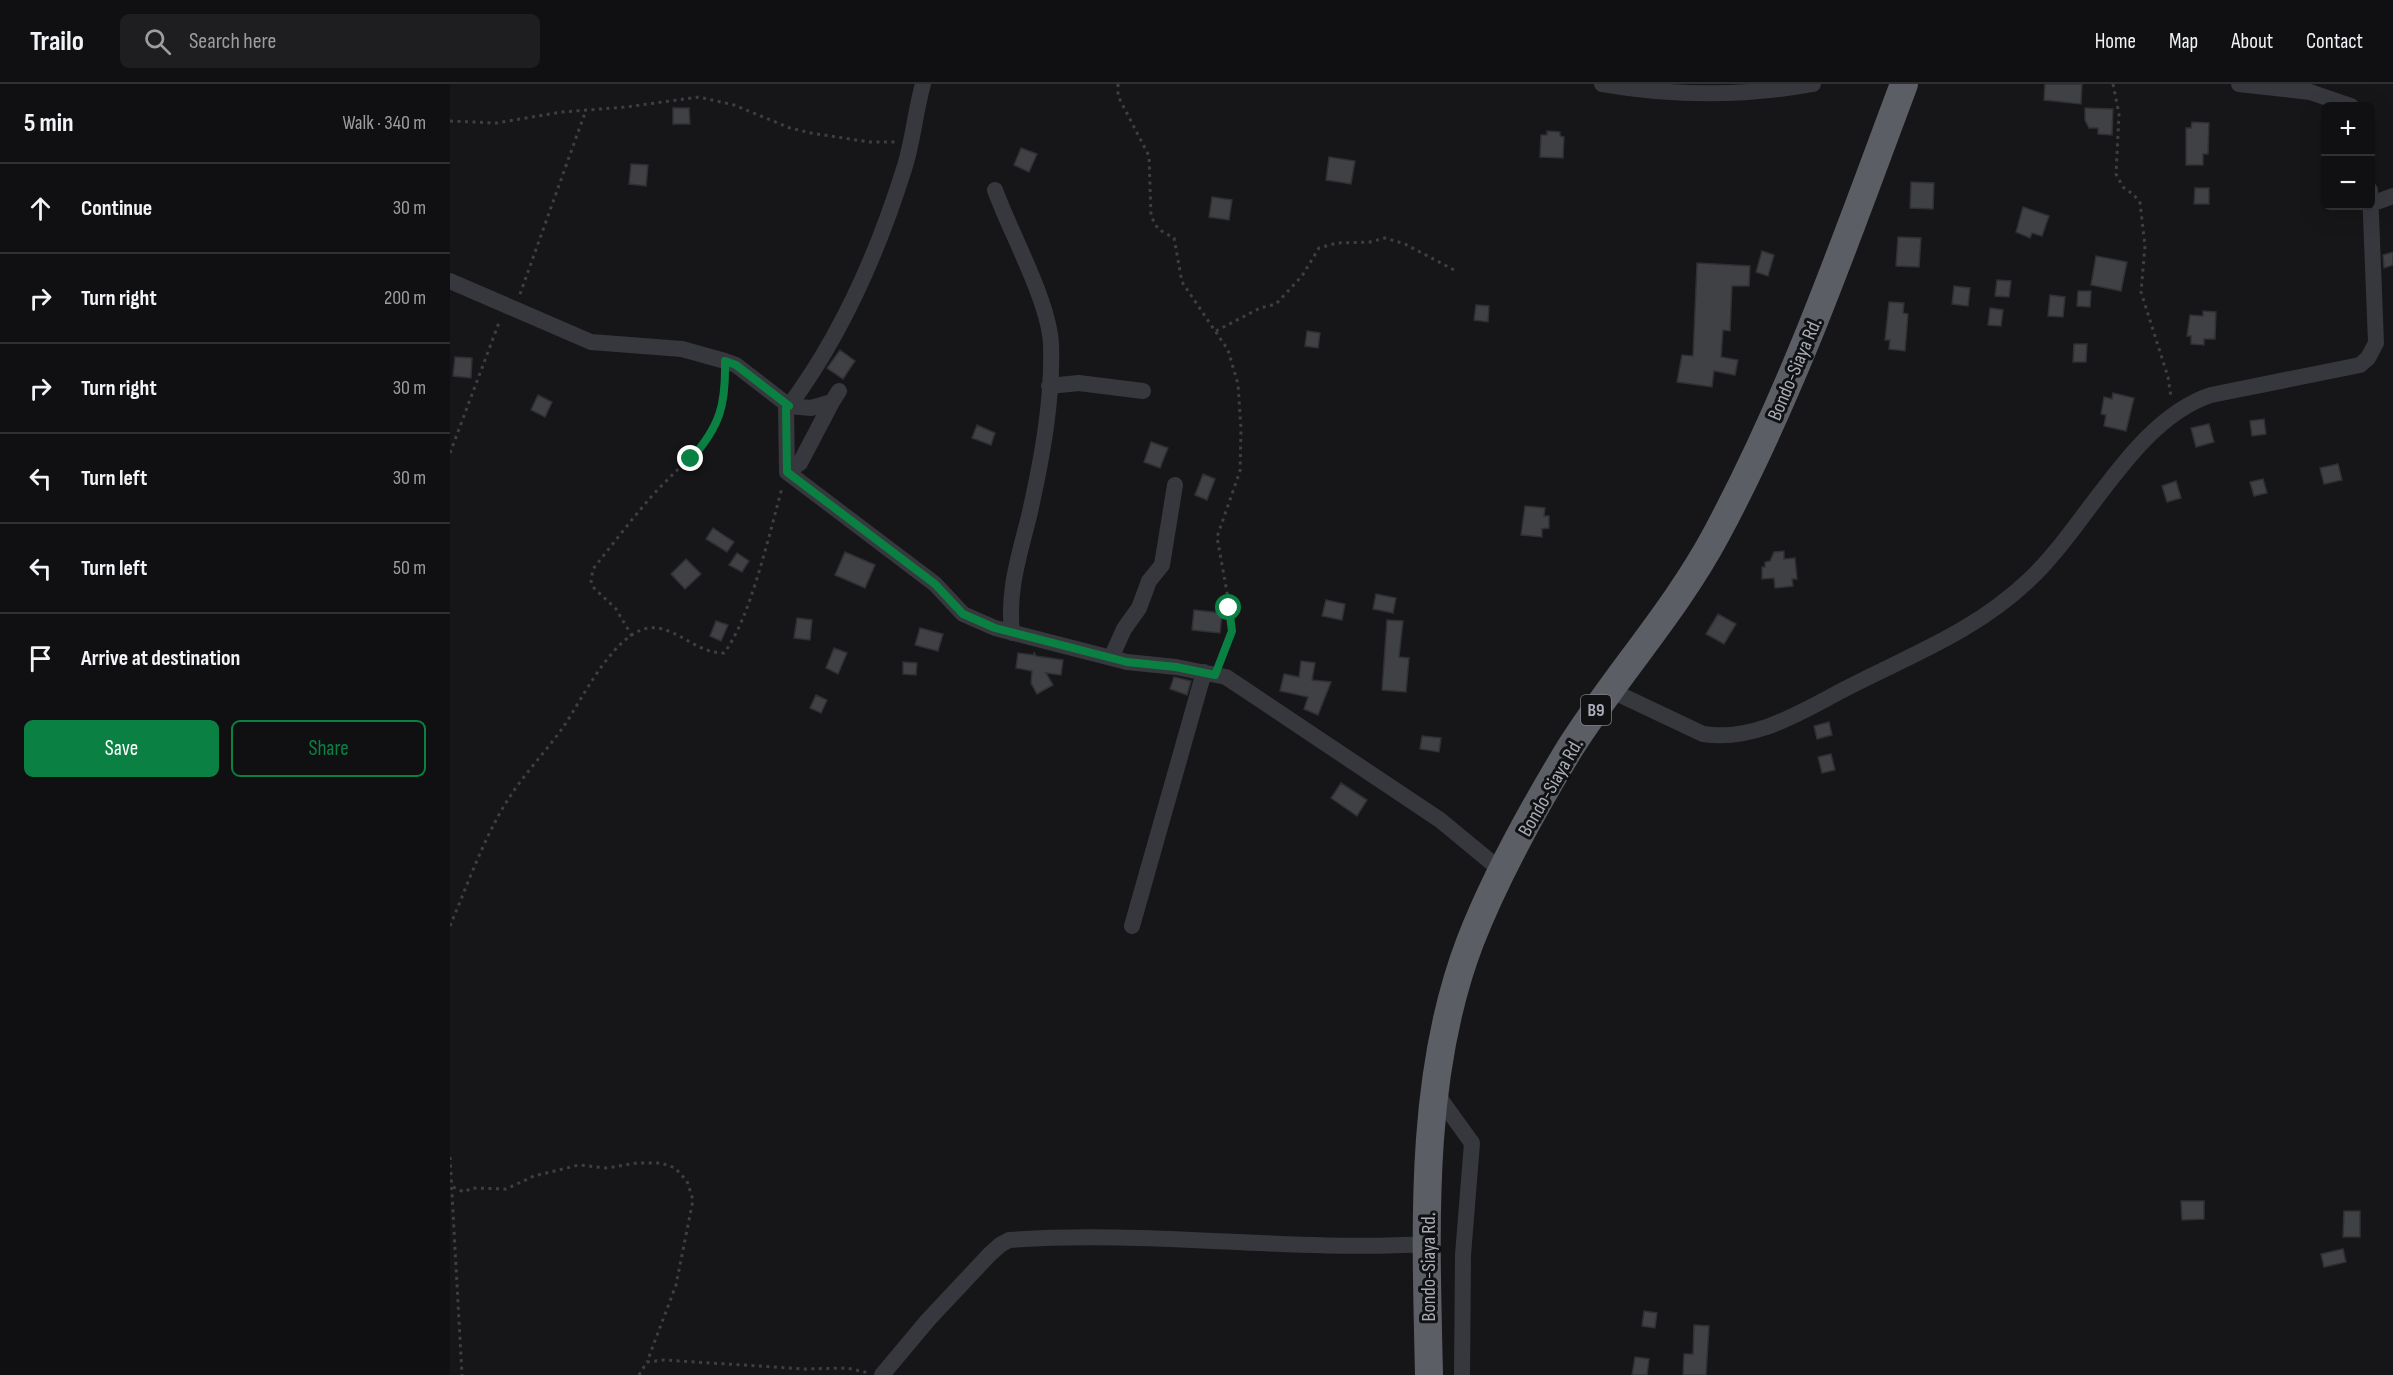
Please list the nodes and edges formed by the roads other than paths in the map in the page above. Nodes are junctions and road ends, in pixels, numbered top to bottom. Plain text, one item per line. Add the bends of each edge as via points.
1 (922, 84) edge
2 (1602, 84) edge
3 (1813, 84) edge
4 (1904, 84) edge
5 (2239, 84) edge
6 (2339, 102) edge
7 (995, 190) dead end
8 (2393, 196) edge
9 (2375, 203) edge
10 (2371, 210) edge
11 (450, 280) edge
12 (1049, 386) junction
13 (1143, 392) dead end
14 (789, 406) junction
15 (787, 472) junction
16 (1175, 485) dead end
17 (1012, 633) junction
18 (1111, 658) junction
19 (1209, 674) junction
20 (1610, 690) junction
21 (1503, 872) junction
22 (1132, 926) dead end
23 (1436, 1093) junction
24 (1428, 1244) junction
25 (880, 1375) edge
26 (1429, 1375) edge
27 (1462, 1375) edge

1 - 14 street via 905,167 853,299 819,366
2 - 3 street via 1702,94
4 - 20 highway, Bondo-Siaya Rd. / B9 via 1834,273 1759,452 1697,569
5 - 6 street via 2310,92
7 - 12 street via 1048,326
8 - 9 street
10 - 20 street via 2376,343 2368,358 2360,365 2333,372 2211,395 2191,401 2173,413 2140,446 2052,555 2000,605 1947,640 1795,716 1748,732 1718,737 1686,728
11 - 14 street via 591,342 682,349 736,365
12 - 13 street via 1079,383
12 - 17 street via 1038,472 1012,585
14 - 15 street via 785,432
14 - 15 street via 811,408 835,396 800,463
15 - 17 street via 935,584 963,614
16 - 18 street via 1162,565 1149,581
17 - 18 street
18 - 19 street
19 - 21 street via 1240,684 1347,755 1440,820
19 - 22 street
20 - 21 highway, Bondo-Siaya Rd. / B9 via 1569,750
21 - 23 highway, Bondo-Siaya Rd. / B9 via 1470,943 1458,980
23 - 24 highway, Bondo-Siaya Rd. / B9
23 - 27 street via 1472,1143 1463,1255
24 - 25 street via 1362,1248 1091,1238 1009,1240 989,1255
24 - 26 highway, Bondo-Siaya Rd. / B9

